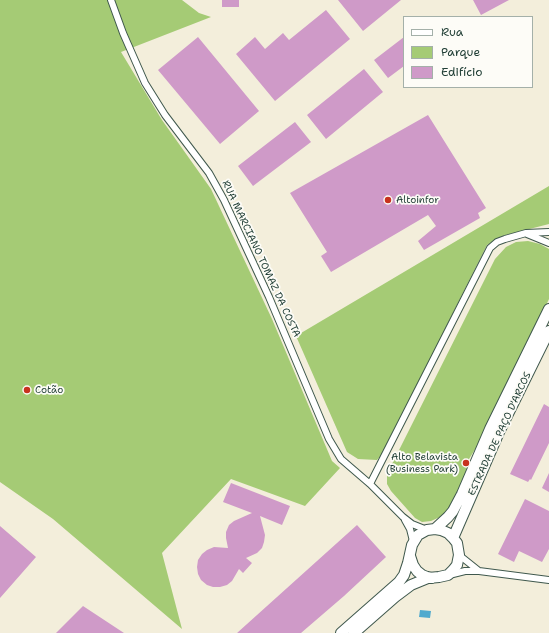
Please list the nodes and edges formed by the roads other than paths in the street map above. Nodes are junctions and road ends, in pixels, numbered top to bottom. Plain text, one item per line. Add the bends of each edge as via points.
1 (111, 0) edge
2 (549, 232) edge
3 (526, 233) junction
4 (549, 243) edge
5 (549, 309) edge
6 (549, 331) edge
7 (370, 484) junction
8 (403, 518) junction
9 (431, 529) junction
10 (453, 538) junction
11 (413, 541) junction
12 (410, 555) junction
13 (459, 555) junction
14 (479, 571) junction
15 (448, 575) junction
16 (432, 578) junction
17 (549, 580) edge
18 (341, 633) edge
19 (354, 633) edge

1 - 7 street, RUA MARCIANO TOMAZ DA COSTA via 145,83 165,115 209,173 224,200 269,297 329,439 341,459
2 - 3 street
3 - 4 street
3 - 7 street via 496,242 490,248
5 - 9 main road, ESTRADA DE PAÇO D'ARCOS via 493,423 459,500 448,517
6 - 10 main road, ESTRADA DE PAÇO D'ARCOS via 499,432
7 - 8 street, RUA MARCIANO TOMAZ DA COSTA
8 - 9 street, RUA MARCIANO TOMAZ DA COSTA via 412,524
8 - 11 street, RUA MARCIANO TOMAZ DA COSTA via 410,528
9 - 10 main road via 441,530
9 - 11 main road, ESTRADA DE PAÇO D'ARCOS via 418,535
10 - 13 main road via 457,543
11 - 12 main road
12 - 16 main road via 417,571
12 - 18 main road via 400,582
13 - 14 street
13 - 15 main road via 457,565
14 - 15 street
14 - 17 street
15 - 16 main road
16 - 19 main road via 406,588

